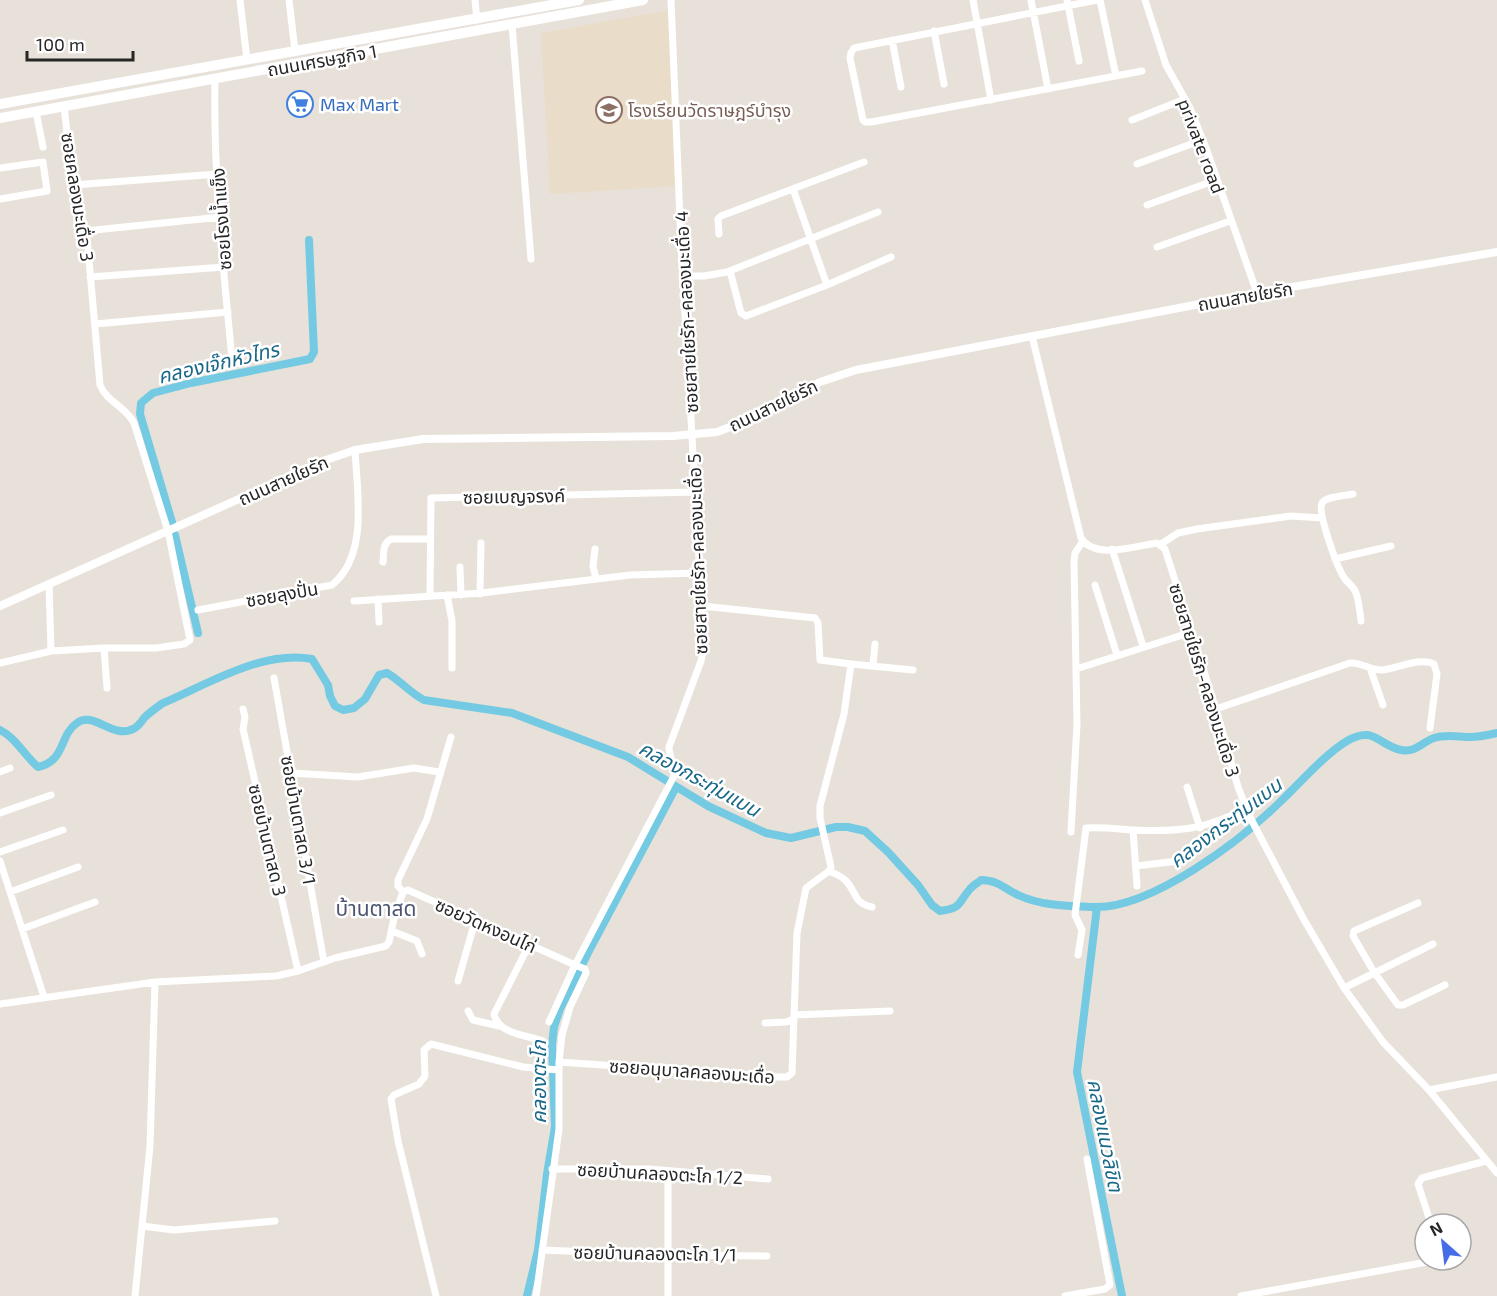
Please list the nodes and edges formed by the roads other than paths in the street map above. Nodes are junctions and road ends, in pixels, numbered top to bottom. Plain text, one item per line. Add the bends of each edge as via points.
1 (240, 0) edge
2 (290, 0) edge
3 (475, 0) edge
4 (579, 0) edge
5 (643, 0) edge
6 (671, 0) edge
7 (973, 0) edge
8 (1031, 0) edge
9 (1099, 0) edge
10 (1145, 0) edge
11 (1084, 1) edge
12 (1068, 3) edge
13 (1033, 13) junction
14 (477, 20) junction
15 (977, 23) junction
16 (512, 25) junction
17 (934, 31) junction
18 (892, 40) junction
19 (295, 51) junction
20 (247, 60) junction
21 (1079, 61) dead end
22 (1142, 71) dead end
23 (1116, 76) junction
24 (215, 78) junction
25 (944, 84) dead end
26 (901, 87) dead end
27 (1048, 89) junction
28 (1185, 99) junction
29 (991, 100) junction
30 (1, 102) edge
31 (64, 106) junction
32 (36, 112) junction
33 (0, 118) edge
34 (1132, 120) dead end
35 (1202, 140) junction
36 (43, 147) dead end
37 (864, 162) dead end
38 (1137, 164) dead end
39 (0, 168) edge
40 (218, 174) junction
41 (1216, 180) junction
42 (73, 185) junction
43 (793, 189) junction
44 (0, 199) edge
45 (1148, 205) dead end
46 (878, 212) dead end
47 (221, 218) junction
48 (1230, 221) junction
49 (85, 231) junction
50 (719, 234) dead end
51 (809, 239) junction
52 (1157, 247) dead end
53 (1497, 252) edge
54 (891, 257) dead end
55 (531, 260) dead end
56 (224, 267) junction
57 (730, 271) junction
58 (683, 276) junction
59 (90, 277) junction
60 (827, 285) junction
61 (1257, 293) junction
62 (228, 312) junction
63 (94, 324) junction
64 (1032, 336) junction
65 (232, 359) dead end
66 (693, 434) junction
67 (355, 450) junction
68 (696, 492) junction
69 (1353, 494) dead end
70 (1322, 518) junction
71 (168, 531) junction
72 (430, 539) junction
73 (1083, 541) junction
74 (481, 543) dead end
75 (1161, 544) junction
76 (1390, 546) dead end
77 (595, 549) dead end
78 (1112, 549) junction
79 (1335, 559) junction
80 (383, 562) dead end
81 (460, 567) dead end
82 (700, 573) junction
83 (596, 579) junction
84 (49, 584) junction
85 (1095, 585) dead end
86 (461, 594) junction
87 (480, 594) junction
88 (447, 595) junction
89 (430, 596) junction
90 (378, 599) junction
91 (354, 601) dead end
92 (0, 606) edge
93 (702, 606) junction
94 (198, 610) dead end
95 (1361, 621) dead end
96 (379, 622) dead end
97 (1192, 632) junction
98 (875, 644) dead end
99 (1143, 646) junction
100 (104, 648) junction
101 (51, 651) junction
102 (1117, 655) junction
103 (0, 663) edge
104 (852, 664) junction
105 (873, 665) junction
106 (452, 668) dead end
107 (1370, 668) junction
108 (1076, 669) junction
109 (913, 670) dead end
110 (274, 678) dead end
111 (107, 688) dead end
112 (1383, 705) dead end
113 (243, 709) dead end
114 (1216, 710) junction
115 (1430, 728) dead end
116 (451, 738) dead end
117 (10, 768) dead end
118 (0, 772) edge
119 (440, 772) junction
120 (291, 773) junction
121 (1187, 787) dead end
122 (51, 795) dead end
123 (1246, 808) junction
124 (0, 813) edge
125 (1234, 815) junction
126 (1200, 828) junction
127 (63, 830) dead end
128 (1133, 830) junction
129 (1071, 832) dead end
130 (0, 852) edge
131 (0, 861) edge
132 (1136, 866) junction
133 (78, 867) dead end
134 (829, 872) junction
135 (1137, 886) dead end
136 (10, 892) junction
137 (404, 892) junction
138 (95, 902) dead end
139 (1418, 903) dead end
140 (872, 907) dead end
141 (475, 921) junction
142 (22, 928) junction
143 (392, 931) junction
144 (1433, 944) dead end
145 (529, 945) junction
146 (422, 954) dead end
147 (1078, 955) dead end
148 (324, 962) junction
149 (579, 966) junction
150 (298, 971) junction
151 (1374, 972) junction
152 (458, 981) dead end
153 (155, 982) junction
154 (1445, 985) dead end
155 (1344, 988) junction
156 (44, 997) junction
157 (0, 1004) edge
158 (468, 1011) dead end
159 (890, 1011) dead end
160 (794, 1017) junction
161 (549, 1022) dead end
162 (765, 1023) dead end
163 (499, 1026) junction
164 (543, 1041) dead end
165 (558, 1067) junction
166 (1497, 1077) edge
167 (1429, 1090) junction
168 (1087, 1159) dead end
169 (1486, 1161) junction
170 (552, 1169) junction
171 (669, 1171) junction
172 (1497, 1173) edge
173 (768, 1179) dead end
174 (1427, 1212) edge
175 (275, 1221) dead end
176 (142, 1226) junction
177 (542, 1250) junction
178 (667, 1255) junction
179 (767, 1256) dead end
180 (1413, 1266) edge
181 (135, 1296) edge
182 (436, 1296) edge
183 (536, 1296) edge
184 (668, 1296) edge
185 (1065, 1296) edge
186 (1241, 1296) edge

1 - 20 street
2 - 19 street
3 - 14 street
4 - 14 main road, ถนนเศรษฐกิจ 1
5 - 16 main road, ถนนเศรษฐกิจ 1
6 - 58 street, ซอยสายใยรัก-คลองมะเดื่อ 4
7 - 15 street
8 - 13 street
9 - 11 street
9 - 23 street
10 - 28 street, private road via 1166,65
11 - 12 street
12 - 13 street
12 - 21 street
13 - 15 street
13 - 27 street
14 - 19 main road, ถนนเศรษฐกิจ 1
15 - 17 street
15 - 29 street
16 - 24 main road, ถนนเศรษฐกิจ 1
16 - 55 street
17 - 18 street
17 - 25 street
18 - 26 street
18 - 29 street via 854,48 850,53 865,122
19 - 20 main road, ถนนเศรษฐกิจ 1
20 - 30 main road, ถนนเศรษฐกิจ 1
22 - 23 street
23 - 27 street
24 - 31 main road, ถนนเศรษฐกิจ 1
24 - 40 street, ซอยโรงน้ำแข็ง
27 - 29 street
28 - 34 street
28 - 35 street, private road
31 - 32 main road, ถนนเศรษฐกิจ 1
31 - 42 street, ซอยคลองมะเดื่อ 3
32 - 33 main road, ถนนเศรษฐกิจ 1
32 - 36 street
35 - 38 street
35 - 41 street, private road
37 - 43 street
39 - 44 street via 43,162 47,191
40 - 42 street
40 - 47 street, ซอยโรงน้ำแข็ง
41 - 45 street
41 - 48 street, private road
42 - 49 street, ซอยคลองมะเดื่อ 3
43 - 50 street via 721,216
43 - 51 street
46 - 51 street
47 - 49 street
47 - 56 street, ซอยโรงน้ำแข็ง
48 - 52 street
48 - 61 street, private road
49 - 59 street, ซอยคลองมะเดื่อ 3
51 - 57 street
51 - 60 street
53 - 61 street, ถนนสายใยรัก
54 - 60 street
56 - 59 street
56 - 62 street, ซอยโรงน้ำแข็ง
57 - 58 street
57 - 60 street via 741,312 746,316
58 - 66 street, ซอยสายใยรัก-คลองมะเดื่อ 4
59 - 63 street, ซอยคลองมะเดื่อ 3
61 - 64 street, ถนนสายใยรัก
62 - 63 street
62 - 65 street, ซอยโรงน้ำแข็ง
63 - 71 street, ซอยคลองมะเดื่อ 3 via 100,385 134,423
64 - 66 street, ถนนสายใยรัก via 838,375 743,423 717,432
64 - 73 street
66 - 67 street, ถนนสายใยรัก via 423,439
66 - 68 street, ซอยสายใยรัก-คลองมะเดื่อ 5
67 - 71 street, ถนนสายใยรัก
67 - 94 street, ซอยลุงปั่น via 356,540 341,578 332,585
68 - 72 street, ซอยเบญจรงค์ via 433,497
68 - 82 street, ซอยสายใยรัก-คลองมะเดื่อ 5
69 - 70 street via 1326,500 1322,504
70 - 75 street via 1291,516 1197,529 1178,533
70 - 79 street
71 - 84 street, ถนนสายใยรัก
71 - 100 street, ซอยคลองมะเดื่อ 3 via 190,640 156,648
72 - 80 street via 391,539 384,546
72 - 89 street, ซอยเบญจรงค์
73 - 78 street via 1096,549
73 - 108 street via 1074,562
74 - 87 street
75 - 78 street
75 - 97 street, ซอยสายใยรัก-คลองมะเดื่อ 3
76 - 79 street
77 - 83 street
78 - 99 street
79 - 95 street via 1356,593
81 - 86 street
82 - 83 street
82 - 93 street, ซอยสายใยรัก-คลองมะเดื่อ 5
83 - 87 street
84 - 92 street, ถนนสายใยรัก
84 - 101 street
85 - 102 street
86 - 87 street
86 - 88 street
88 - 89 street
88 - 106 street via 452,621
89 - 90 street
90 - 91 street
90 - 96 street
93 - 104 street via 814,618 818,623 820,660
93 - 149 street, ซอยสายใยรัก-คลองมะเดื่อ 5 via 701,661 669,747 674,776
97 - 99 street
97 - 114 street, ซอยสายใยรัก-คลองมะเดื่อ 3
98 - 105 street
99 - 102 street
100 - 101 street
100 - 111 street
101 - 103 street
102 - 108 street
104 - 105 street
104 - 134 street via 844,714 822,791 820,818 831,862
105 - 109 street
107 - 112 street
107 - 114 street via 1350,663
107 - 115 street via 1434,664 1437,674
108 - 129 street
110 - 120 street, ซอยบ้านตาสด 3/1
113 - 150 street, ซอยบ้านตาสด 3 via 243,729
114 - 123 street, ซอยสายใยรัก-คลองมะเดื่อ 3
116 - 119 street
117 - 118 street
119 - 120 street via 414,768 358,777
119 - 137 street via 427,819 398,880
120 - 148 street, ซอยบ้านตาสด 3/1
121 - 126 street
122 - 124 street
123 - 125 street
123 - 155 street, ซอยสายใยรัก-คลองมะเดื่อ 3
125 - 126 street
125 - 132 street via 1223,828 1178,861
126 - 128 street
127 - 130 street
128 - 132 street
128 - 147 street via 1086,828 1075,915 1082,930
131 - 136 street
132 - 135 street
133 - 136 street
134 - 140 street via 848,882 856,898
134 - 160 street, ซอยอนุบาลคลองมะเดื่อ via 806,888 802,901 796,933
136 - 142 street
137 - 141 street, ซอยวัดหงอนไก่ via 408,890
137 - 143 street
138 - 142 street
139 - 151 street via 1354,931 1353,936
141 - 145 street, ซอยวัดหงอนไก่
141 - 152 street
142 - 156 street
143 - 146 street via 417,941
143 - 148 street via 386,946
144 - 151 street
145 - 149 street, ซอยวัดหงอนไก่
145 - 163 street via 494,1014
148 - 150 street
149 - 161 street
149 - 165 street via 586,973 570,1007
150 - 153 street via 265,977
151 - 154 street via 1398,1005
151 - 155 street
153 - 156 street
153 - 176 street via 150,1146
155 - 167 street, ซอยสายใยรัก-คลองมะเดื่อ 3 via 1383,1042
156 - 157 street
158 - 163 street via 473,1020
159 - 160 street
160 - 162 street via 786,1022
160 - 165 street, ซอยอนุบาลคลองมะเดื่อ via 793,1069 787,1077
163 - 164 street
165 - 170 street via 559,1129
165 - 182 street via 523,1067 431,1044 424,1050 425,1076 419,1084 391,1099
166 - 167 street
167 - 169 street, ซอยสายใยรัก-คลองมะเดื่อ 3
168 - 185 street via 1110,1285
169 - 172 street, ซอยสายใยรัก-คลองมะเดื่อ 3
169 - 174 street via 1419,1180
170 - 171 street, ซอยบ้านคลองตะโก 1/2
170 - 177 street
171 - 173 street, ซอยบ้านคลองตะโก 1/2
171 - 178 street
175 - 176 street via 174,1230
176 - 181 street
177 - 178 street, ซอยบ้านคลองตะโก 1/1
177 - 183 street
178 - 179 street, ซอยบ้านคลองตะโก 1/1
178 - 184 street
180 - 186 street

